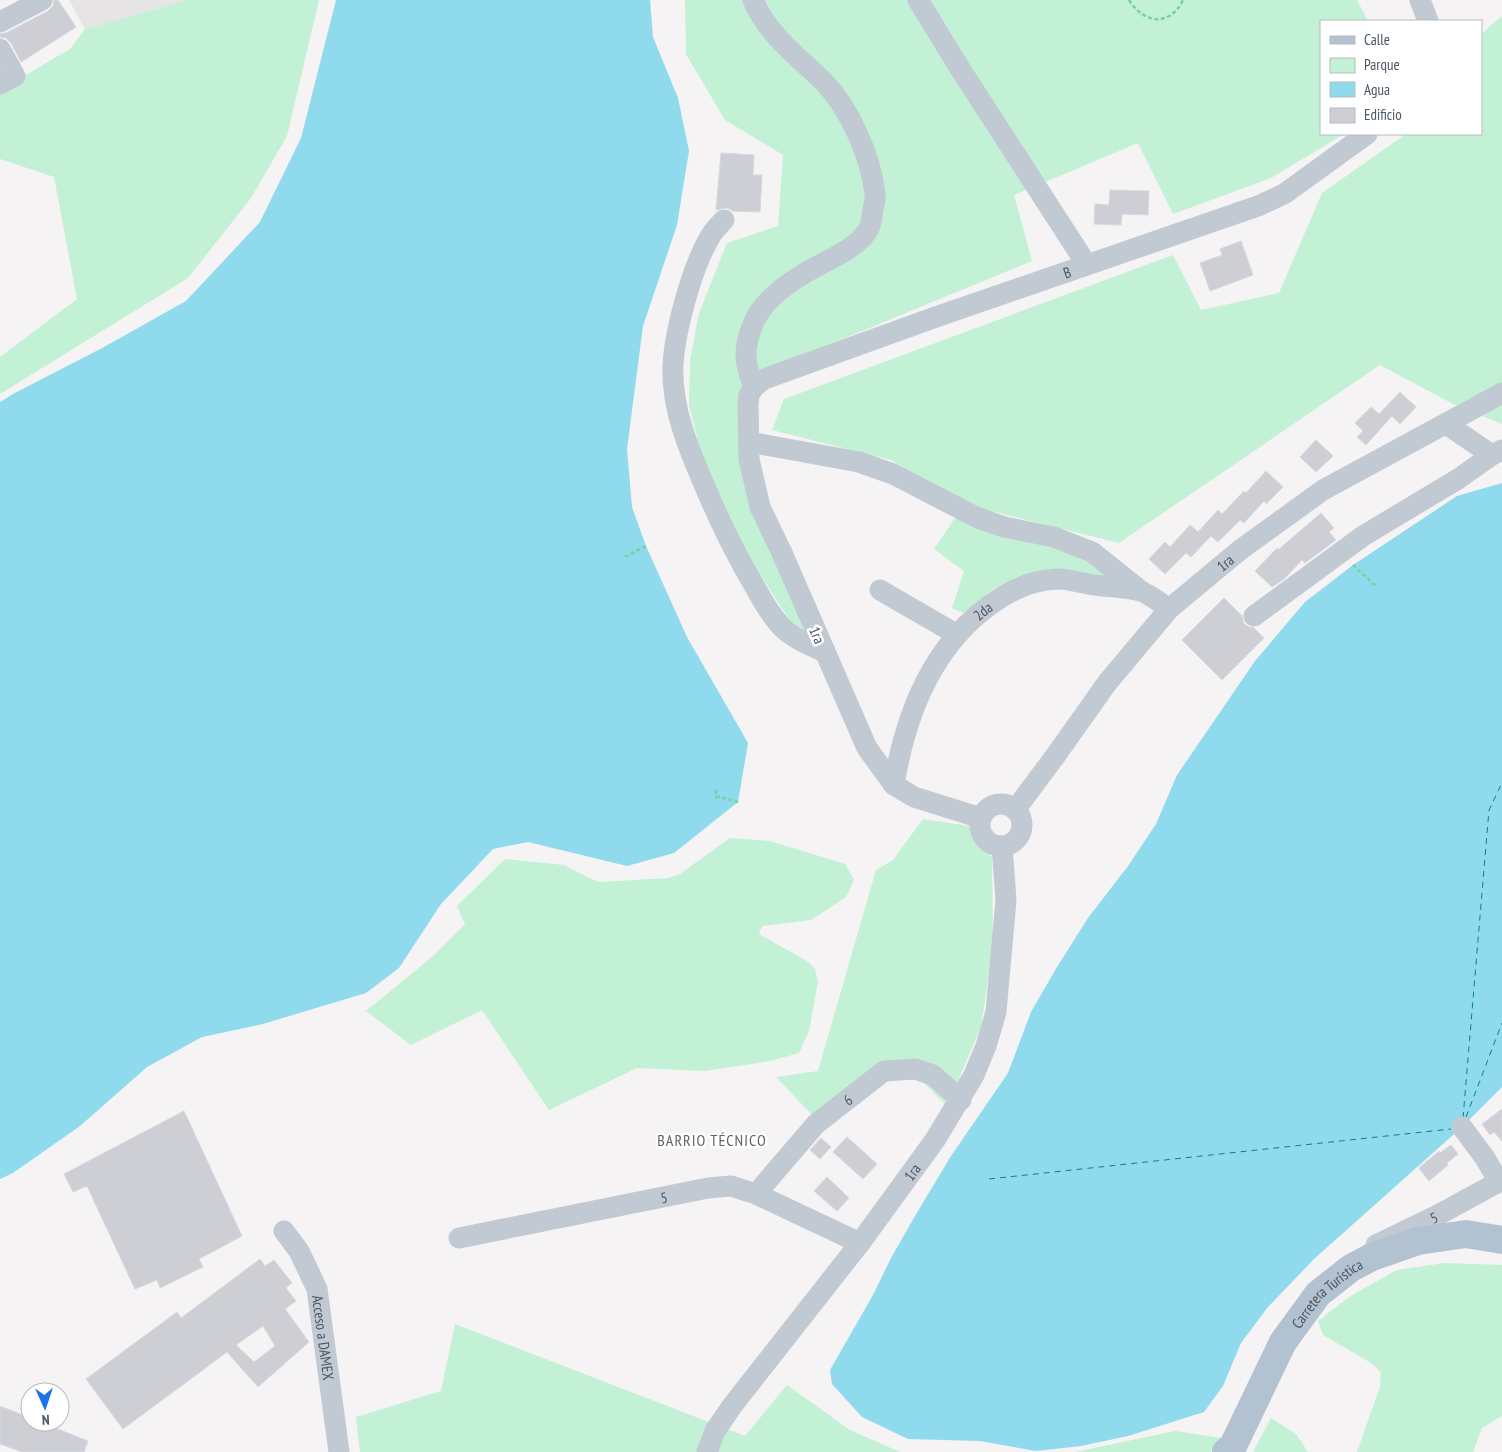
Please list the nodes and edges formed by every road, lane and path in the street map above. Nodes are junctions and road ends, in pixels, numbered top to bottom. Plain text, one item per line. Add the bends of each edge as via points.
1 (42, 0) edge
2 (753, 0) edge
3 (918, 0) edge
4 (1129, 0) edge
5 (1183, 0) edge
6 (1420, 0) edge
7 (1428, 20) edge
8 (0, 22) edge
9 (0, 49) edge
10 (0, 84) edge
11 (1366, 135) edge
12 (724, 220) dead end
13 (1086, 265) junction
14 (754, 387) junction
15 (1502, 393) edge
16 (1446, 424) junction
17 (749, 442) junction
18 (1497, 453) edge
19 (646, 546) dead end
20 (624, 557) dead end
21 (1353, 565) dead end
22 (1377, 587) dead end
23 (880, 590) dead end
24 (1141, 591) junction
25 (1169, 609) junction
26 (1254, 616) dead end
27 (956, 634) junction
28 (825, 652) junction
29 (894, 785) junction
30 (716, 790) dead end
31 (738, 802) dead end
32 (1015, 810) junction
33 (981, 818) junction
34 (1002, 846) junction
35 (961, 1100) junction
36 (1462, 1128) dead end
37 (1500, 1181) edge
38 (756, 1194) junction
39 (284, 1231) dead end
40 (459, 1238) dead end
41 (1502, 1240) edge
42 (860, 1243) junction
43 (1372, 1257) junction
44 (338, 1452) edge
45 (707, 1452) edge
46 (1226, 1452) edge

1 - 8 street
2 - 14 street via 770,30 842,104 865,152 875,197 869,228 859,239 836,257 781,289 755,320 746,345 746,368
3 - 13 street
4 - 5 path via 1143,16 1159,19 1172,16
6 - 7 street
9 - 10 street via 15,76
11 - 13 street, B via 1284,194
12 - 28 street via 710,236 698,261 678,336 675,394 682,427 720,523 764,602 780,626 807,645
13 - 14 street, B via 764,380
14 - 17 street, 1ra via 748,404
15 - 16 street, 1ra
16 - 18 street
16 - 25 street, 1ra via 1323,490 1240,550
17 - 24 street via 842,459 893,474 976,517 1004,527 1054,537 1092,552
17 - 28 street, 1ra via 749,459 760,506
18 - 26 street via 1362,536
19 - 20 path
21 - 22 path
23 - 27 street
24 - 25 street, 2da
24 - 27 street, 2da via 1057,579 1026,584 976,615
25 - 32 street, 1ra via 1107,683
27 - 29 street, 2da via 933,668 914,706
28 - 29 street, 1ra via 867,748
29 - 33 street, 1ra via 914,797
30 - 31 path via 716,798
32 - 33 street via 1000,804 985,811
32 - 34 street via 1020,816 1021,832 1016,840
33 - 34 street via 981,834 986,841
34 - 35 street, 1ra via 1006,900 996,1012 986,1046
35 - 38 street, 6 via 933,1075 915,1069 884,1071 816,1124
35 - 42 street, 1ra
36 - 37 street
37 - 43 street, 5 via 1377,1244 1370,1249
38 - 40 street, 5 via 731,1186 708,1188
38 - 42 street, 5
39 - 44 street, Acceso a DAMEX via 299,1251 316,1289
41 - 43 main road, Carretera Turística via 1466,1234 1418,1242
42 - 45 street, 1ra via 732,1406 715,1431
43 - 46 main road, Carretera Turística via 1351,1268 1318,1294 1283,1342 1232,1446

